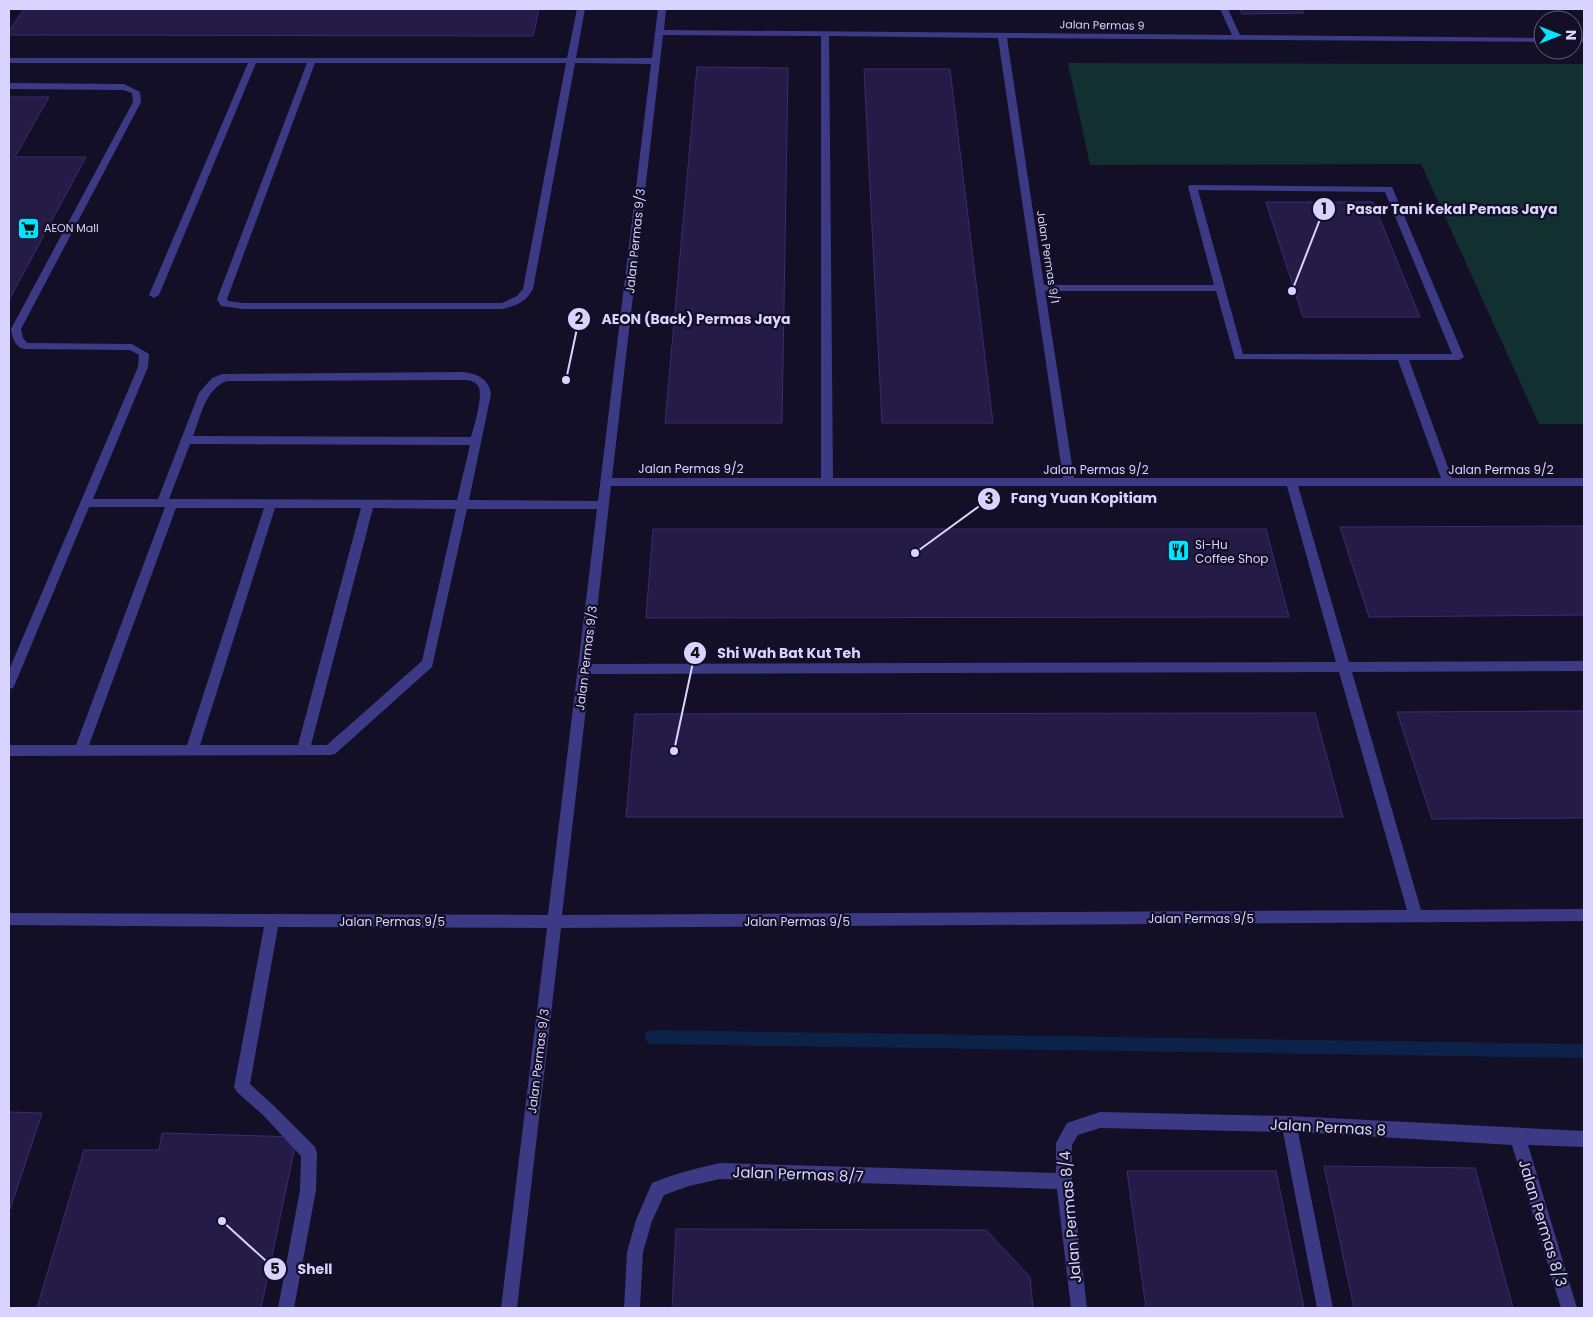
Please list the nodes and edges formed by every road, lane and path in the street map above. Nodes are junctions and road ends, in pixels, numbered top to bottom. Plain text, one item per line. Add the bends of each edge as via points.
1 (581, 9) edge
2 (662, 9) edge
3 (1224, 9) edge
4 (661, 32) junction
5 (824, 33) junction
6 (1002, 35) junction
7 (1237, 37) junction
8 (1533, 40) edge
9 (9, 60) edge
10 (253, 60) junction
11 (312, 60) junction
12 (572, 61) junction
13 (655, 61) junction
14 (9, 86) edge
15 (1040, 288) junction
16 (1221, 288) junction
17 (154, 295) dead end
18 (1402, 357) junction
19 (187, 440) junction
20 (476, 441) junction
21 (608, 482) junction
22 (827, 482) junction
23 (1069, 482) junction
24 (1291, 482) junction
25 (1448, 482) junction
26 (1584, 482) edge
27 (86, 504) junction
28 (167, 504) junction
29 (271, 504) junction
30 (368, 504) junction
31 (464, 504) junction
32 (604, 505) junction
33 (1584, 666) edge
34 (1344, 667) junction
35 (584, 669) junction
36 (9, 684) edge
37 (303, 750) junction
38 (9, 751) edge
39 (80, 751) junction
40 (192, 751) junction
41 (1584, 915) edge
42 (1416, 916) junction
43 (9, 919) edge
44 (272, 920) junction
45 (554, 922) junction
46 (1289, 1124) junction
47 (1073, 1129) joint
48 (1518, 1137) junction
49 (1584, 1139) edge
50 (1064, 1181) junction
51 (286, 1308) edge
52 (509, 1308) edge
53 (632, 1308) edge
54 (1079, 1308) edge
55 (1326, 1308) edge
56 (1569, 1308) edge

1 - 12 street
2 - 4 street, Jalan Permas 9/3
3 - 7 street
4 - 5 street, Jalan Permas 9
4 - 13 street, Jalan Permas 9/3
5 - 6 street, Jalan Permas 9
5 - 22 street
6 - 7 street, Jalan Permas 9
6 - 15 street, Jalan Permas 9/1
7 - 8 street, Jalan Permas 9
9 - 10 street
10 - 11 street
10 - 17 street
11 - 12 street
11 - 12 street via 222,299 225,304 502,306 524,296 528,289
12 - 13 street
13 - 21 street, Jalan Permas 9/3
14 - 27 street via 124,87 136,92 137,102 16,329 24,346 132,347 144,354 143,367
15 - 16 street
15 - 23 street, Jalan Permas 9/1
16 - 18 street via 1239,357
16 - 18 street via 1193,187 1390,189 1459,357
18 - 25 street
19 - 20 street
19 - 20 street via 204,393 216,381 226,377 464,376 474,377 486,387
19 - 28 street
20 - 31 street
21 - 22 street, Jalan Permas 9/2
21 - 32 street, Jalan Permas 9/3
22 - 23 street, Jalan Permas 9/2
23 - 24 street, Jalan Permas 9/2
24 - 25 street, Jalan Permas 9/2
24 - 34 street
25 - 26 street, Jalan Permas 9/2
27 - 28 street
27 - 36 street
28 - 29 street
28 - 39 street
29 - 30 street
29 - 40 street
30 - 31 street
30 - 37 street
31 - 32 street
31 - 37 street via 428,663 330,750
32 - 35 street, Jalan Permas 9/3
33 - 34 street
34 - 35 street
34 - 42 street
35 - 45 street, Jalan Permas 9/3
37 - 40 street
38 - 39 street
39 - 40 street
41 - 42 street, Jalan Permas 9/5
42 - 45 street, Jalan Permas 9/5
43 - 44 street, Jalan Permas 9/5
44 - 45 street, Jalan Permas 9/5
44 - 51 street via 242,1087 309,1153 308,1190
45 - 52 street, Jalan Permas 9/3
46 - 47 street, Jalan Permas 8 via 1100,1120
46 - 48 street, Jalan Permas 8
46 - 55 street
47 - 50 street, Jalan Permas 8/4 via 1064,1143
48 - 49 street, Jalan Permas 8
48 - 56 street, Jalan Permas 8/3
50 - 53 street, Jalan Permas 8/7 via 720,1171 689,1178 658,1189 644,1220 635,1252
50 - 54 street, Jalan Permas 8/4

